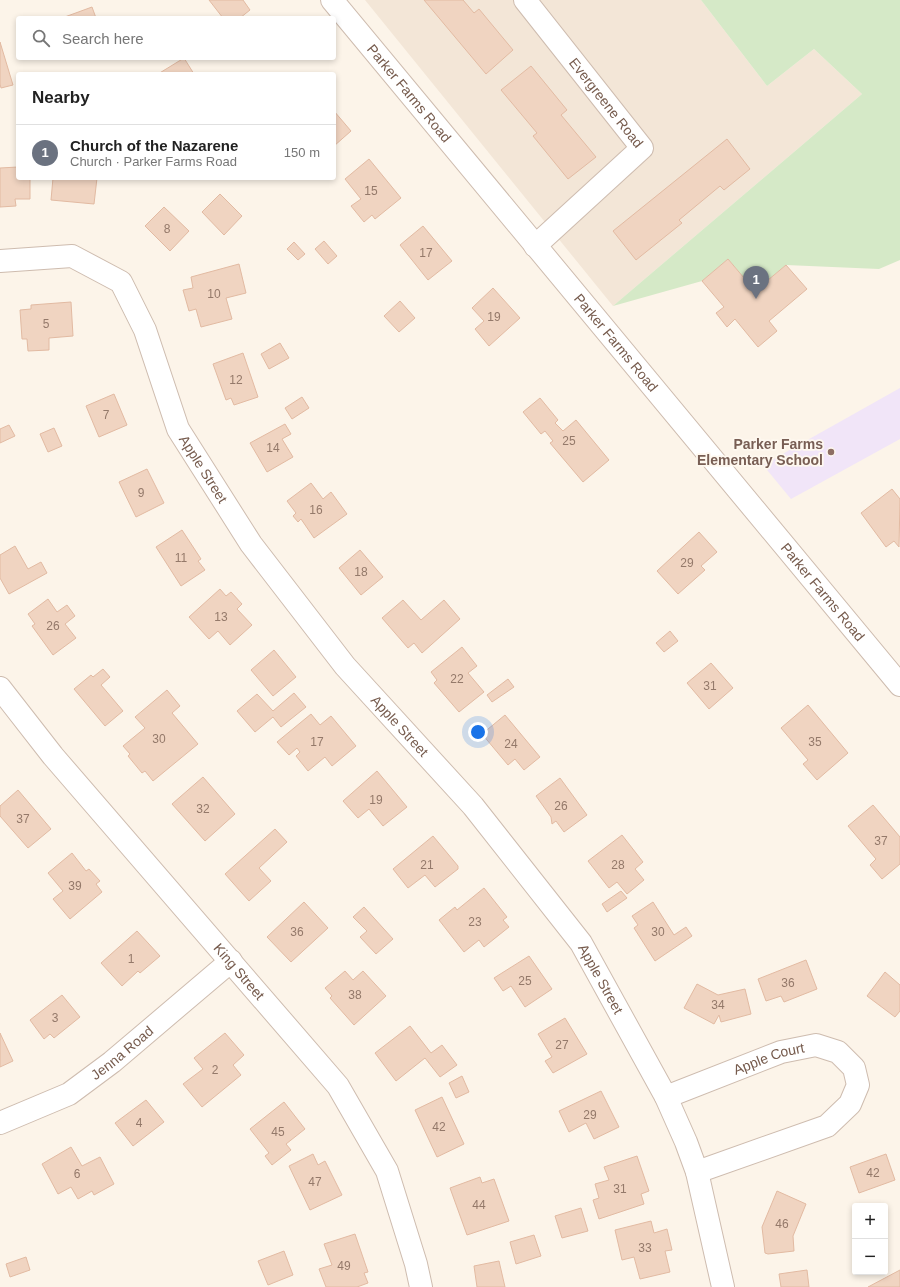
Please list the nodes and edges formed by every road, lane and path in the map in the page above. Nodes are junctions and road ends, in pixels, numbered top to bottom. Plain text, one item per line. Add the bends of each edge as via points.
1 (332, 0) edge
2 (525, 0) edge
3 (535, 246) junction
4 (0, 262) edge
5 (900, 685) edge
6 (0, 688) edge
7 (231, 962) junction
8 (666, 1097) junction
9 (0, 1123) edge
10 (697, 1172) junction
11 (421, 1287) edge
12 (723, 1287) edge

1 - 3 street, Parker Farms Road
2 - 3 street, Evergreene Road via 642,148
3 - 5 street, Parker Farms Road
4 - 8 street, Apple Street via 72,256 121,282 145,330 178,429 251,544 345,666 473,806 582,943
6 - 7 street, King Street via 52,756
7 - 9 street, Jenna Road via 112,1062 69,1094
7 - 11 street, King Street via 342,1093 387,1171
8 - 10 street, Apple Street
8 - 10 street, Apple Court via 781,1052 816,1045 838,1052 854,1068 858,1085 850,1104 827,1126
10 - 12 street, Apple Street

